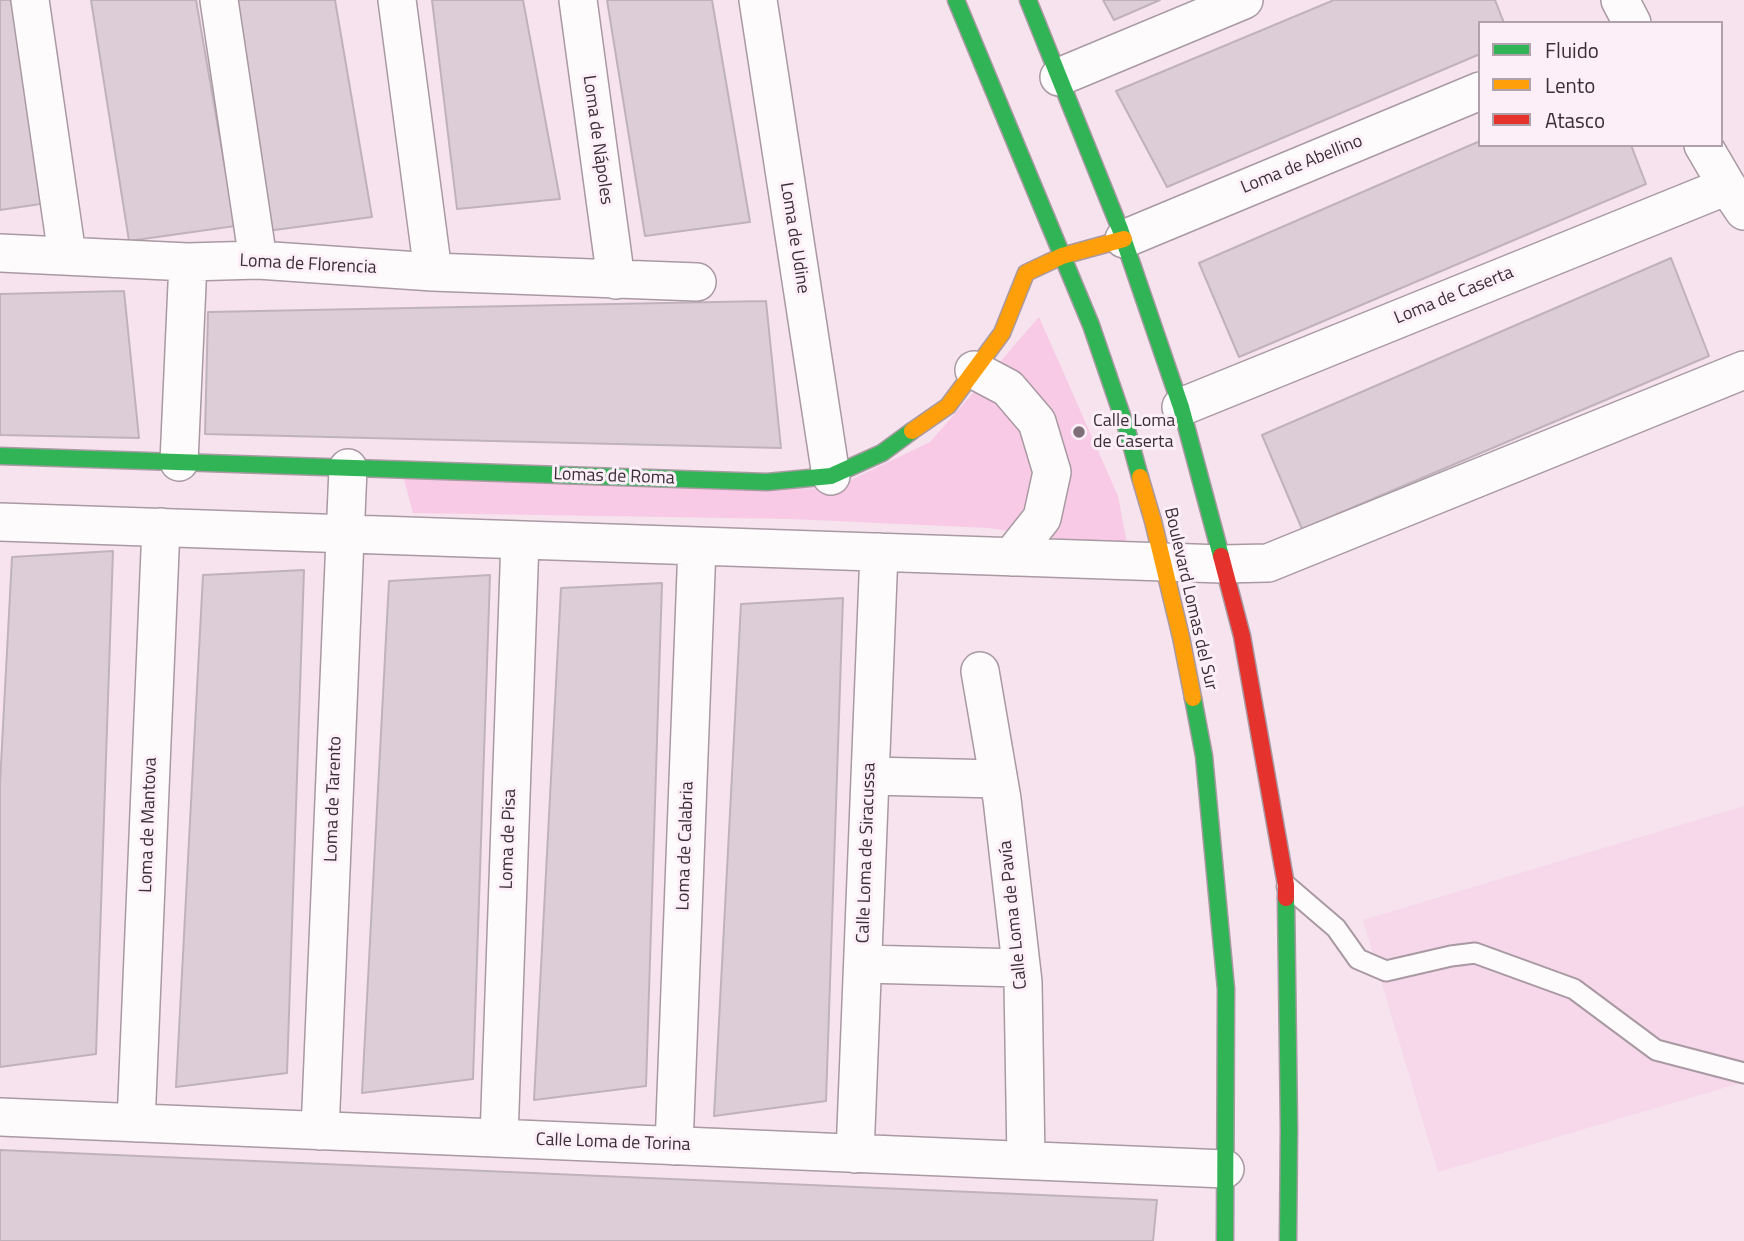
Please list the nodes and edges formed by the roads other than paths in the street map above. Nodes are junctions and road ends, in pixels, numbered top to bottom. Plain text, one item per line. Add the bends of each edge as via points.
1 (30, 0) edge
2 (219, 0) edge
3 (397, 0) edge
4 (578, 0) edge
5 (758, 0) edge
6 (956, 0) edge
7 (1028, 0) edge
8 (1244, 0) edge
9 (1620, 0) edge
10 (1631, 21) edge
11 (1059, 77) junction
12 (1478, 92) edge
13 (1704, 147) edge
14 (1735, 198) edge
15 (1124, 239) junction
16 (0, 253) edge
17 (67, 256) junction
18 (1062, 256) junction
19 (258, 260) junction
20 (188, 262) junction
21 (433, 272) junction
22 (616, 280) junction
23 (697, 282) dead end
24 (974, 370) junction
25 (1744, 370) edge
26 (1181, 407) junction
27 (0, 456) edge
28 (180, 463) junction
29 (348, 468) junction
30 (831, 476) junction
31 (0, 522) edge
32 (161, 527) junction
33 (345, 534) junction
34 (520, 540) junction
35 (697, 546) junction
36 (879, 552) junction
37 (1011, 556) junction
38 (1163, 562) junction
39 (1222, 564) junction
40 (980, 671) dead end
41 (870, 776) junction
42 (998, 779) junction
43 (1286, 886) junction
44 (863, 964) junction
45 (1021, 968) junction
46 (1744, 1073) edge
47 (0, 1117) edge
48 (136, 1123) junction
49 (320, 1131) junction
50 (499, 1138) junction
51 (674, 1146) junction
52 (855, 1153) junction
53 (1026, 1160) junction
54 (1225, 1169) junction
55 (1225, 1241) edge
56 (1288, 1241) edge

1 - 17 street
2 - 19 street
3 - 21 street
4 - 22 street, Loma de Nápoles
5 - 30 street, Loma de Udine
6 - 18 street, Boulevard Lomas del Sur
7 - 11 street
8 - 11 street
9 - 10 street
11 - 15 street
12 - 15 street, Loma de Abellino
13 - 14 street
14 - 26 street, Loma de Caserta
15 - 18 street, Lomas de Roma
15 - 26 street
16 - 17 street, Loma de Florencia
17 - 20 street, Loma de Florencia
18 - 24 street, Lomas de Roma via 1026,273 1002,333
18 - 38 street, Boulevard Lomas del Sur via 1127,430
19 - 20 street, Loma de Florencia
19 - 21 street, Loma de Florencia
20 - 28 street
21 - 22 street, Loma de Florencia
22 - 23 street, Loma de Florencia
24 - 30 street, Lomas de Roma via 948,406 882,453
24 - 37 street via 1008,388 1037,422 1052,472 1042,518
25 - 39 street via 1268,564
26 - 39 street
27 - 28 street, Lomas de Roma
28 - 29 street, Lomas de Roma
29 - 30 street, Lomas de Roma via 767,482
29 - 33 street, Loma de Tarento
31 - 32 street
32 - 33 street
32 - 48 street, Loma de Mantova
33 - 34 street
33 - 49 street, Loma de Tarento
34 - 35 street
34 - 50 street, Loma de Pisa
35 - 36 street
35 - 51 street, Loma de Calabria
36 - 37 street
36 - 41 street, Calle Loma de Siracussa
37 - 38 street
38 - 39 street
38 - 54 street, Boulevard Lomas del Sur via 1204,756 1226,989
39 - 43 street via 1242,636
40 - 42 street, Calle Loma de Pavía
41 - 42 street
41 - 44 street, Calle Loma de Siracussa
42 - 45 street, Calle Loma de Pavía
43 - 46 lane via 1336,928 1358,959 1386,971 1475,953 1574,989 1656,1049
43 - 56 street
44 - 45 street
44 - 52 street, Calle Loma de Siracussa
45 - 53 street, Calle Loma de Pavía
47 - 48 street, Calle Loma de Torina
48 - 49 street, Calle Loma de Torina
49 - 50 street, Calle Loma de Torina
50 - 51 street, Calle Loma de Torina
51 - 52 street, Calle Loma de Torina
52 - 53 street, Calle Loma de Torina
53 - 54 street, Calle Loma de Torina
54 - 55 street, Boulevard Lomas del Sur

